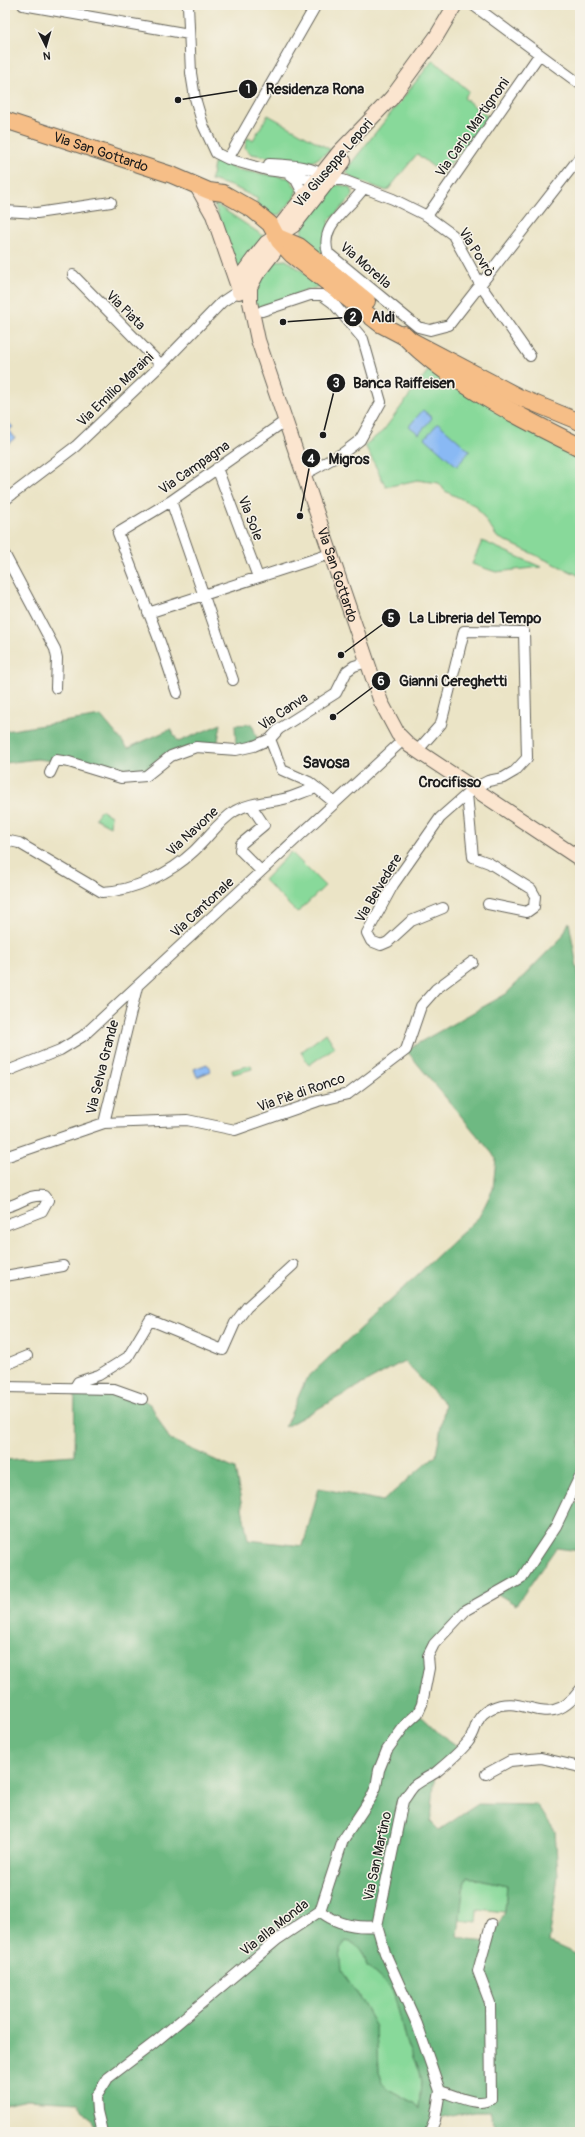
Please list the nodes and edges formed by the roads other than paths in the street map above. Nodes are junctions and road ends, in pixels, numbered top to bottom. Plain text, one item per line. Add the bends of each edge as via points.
1 (23, 5) edge
2 (188, 5) edge
3 (316, 5) edge
4 (455, 5) edge
5 (474, 5) edge
6 (189, 34) junction
7 (539, 55) junction
8 (580, 84) edge
9 (5, 120) edge
10 (580, 158) edge
11 (228, 160) junction
12 (251, 165) junction
13 (284, 173) junction
14 (322, 178) junction
15 (203, 188) junction
16 (363, 189) junction
17 (304, 195) junction
18 (111, 202) dead end
19 (5, 212) edge
20 (428, 216) junction
21 (277, 236) junction
22 (73, 275) dead end
23 (481, 286) junction
24 (245, 290) junction
25 (262, 311) dead end
26 (404, 335) junction
27 (530, 356) dead end
28 (161, 365) junction
29 (285, 421) junction
30 (580, 422) edge
31 (580, 446) edge
32 (217, 468) junction
33 (303, 475) junction
34 (5, 500) edge
35 (171, 501) junction
36 (330, 554) junction
37 (5, 555) edge
38 (258, 578) junction
39 (203, 594) junction
40 (148, 613) junction
41 (367, 662) junction
42 (233, 680) dead end
43 (56, 688) dead end
44 (177, 693) dead end
45 (270, 738) junction
46 (403, 740) junction
47 (417, 751) junction
48 (50, 773) dead end
49 (317, 788) junction
50 (470, 791) junction
51 (335, 802) junction
52 (254, 810) dead end
53 (5, 840) edge
54 (580, 859) edge
55 (261, 871) junction
56 (488, 904) dead end
57 (443, 908) dead end
58 (472, 962) dead end
59 (137, 987) junction
60 (5, 1072) edge
61 (104, 1123) junction
62 (5, 1157) edge
63 (5, 1206) edge
64 (5, 1226) edge
65 (293, 1265) dead end
66 (63, 1266) dead end
67 (5, 1276) edge
68 (27, 1356) dead end
69 (5, 1365) edge
70 (5, 1387) edge
71 (75, 1387) junction
72 (142, 1399) dead end
73 (580, 1476) edge
74 (580, 1690) edge
75 (580, 1767) edge
76 (486, 1774) dead end
77 (320, 1911) junction
78 (491, 1924) dead end
79 (377, 1926) junction
80 (440, 2091) junction
81 (102, 2132) edge
82 (430, 2132) edge

1 - 6 street
2 - 6 street
3 - 11 street
4 - 14 main road, Via Giuseppe Lepori via 436,37 395,94
5 - 7 street
6 - 11 street via 193,87 198,109 212,147
7 - 8 street
7 - 20 street, Via Carlo Martignoni
9 - 15 main road, Via San Gottardo
10 - 23 street, Via Morella
11 - 12 street
12 - 13 street
12 - 14 street via 307,168
13 - 14 street
13 - 17 street via 296,180
14 - 16 street, Via Povrò via 343,180
14 - 17 main road, Via Giuseppe Lepori
14 - 21 main road, Via Giuseppe Lepori via 294,225
15 - 21 main road, Via San Gottardo via 264,232
15 - 24 main road, Via San Gottardo
16 - 20 street, Via Povrò
16 - 23 street, Via Morella via 329,228 325,239 332,258 418,327 425,329 440,329 449,325
17 - 21 main road, Via Giuseppe Lepori via 281,225
18 - 19 street via 37,213
20 - 23 street, Via Povrò via 452,235
21 - 24 main road, Via Giuseppe Lepori via 266,243 246,268 240,281
21 - 26 main road, Via San Gottardo via 292,255 342,295 380,324
22 - 28 street, Via Piata
23 - 27 street, Via Povrò
24 - 28 street, Via Emilio Maraini via 222,302
24 - 29 main road, Via San Gottardo via 247,318 258,340
25 - 33 street via 310,295 322,295 333,303 363,339 381,402 360,440 343,453
26 - 30 main road, Via San Gottardo via 484,380
26 - 31 highway via 437,365 456,377 532,422
28 - 34 street, Via Emilio Maraini via 76,446
29 - 32 street, Via Campagna
29 - 33 main road, Via San Gottardo
32 - 35 street, Via Campagna
32 - 38 street, Via Sole
33 - 36 main road, Via San Gottardo
35 - 39 street
35 - 40 street, Via Campagna via 118,533
36 - 38 street
36 - 41 main road, Via San Gottardo
37 - 43 street via 55,649
38 - 39 street
39 - 40 street
39 - 42 street
40 - 44 street
41 - 45 street, Via Canva via 347,671 336,692 279,729
41 - 46 main road, Via San Gottardo via 384,709
45 - 48 street, Via Canva via 254,746 236,750 196,747 171,756 146,776 120,778 56,760
45 - 49 street via 282,770 305,779
46 - 47 main road, Via San Gottardo
46 - 51 street, Via Cantonale
47 - 50 main road, Via San Gottardo
47 - 50 street via 441,724 464,631 524,632 527,758 515,771 503,778 488,781
49 - 51 street
49 - 53 street, Via Navone via 290,798 236,810 169,872 115,892 102,892 19,843
50 - 54 main road, Via San Gottardo
50 - 56 street via 473,857 489,863 531,889 535,896 534,907 527,912
50 - 57 street, Via Belvedere via 440,818 393,885 366,933 371,941 381,945 388,942 411,921
51 - 55 street, Via Cantonale
52 - 55 street via 264,826 241,844 240,850
55 - 59 street, Via Cantonale
58 - 61 street, Via Piè di Ronco via 436,989 421,1006 406,1050 348,1094 318,1101 234,1130 187,1120
59 - 60 street, Via Cantonale via 83,1036 60,1050
59 - 61 street, Via Selva Grande
61 - 62 street, Via Selva Grande
63 - 64 street via 12,1206 33,1195 45,1196 48,1200 42,1211
65 - 71 street via 246,1307 235,1323 223,1350 150,1320 128,1357 99,1375 78,1382
66 - 67 street
68 - 69 street
70 - 71 street
71 - 72 street via 114,1389
73 - 77 street, Via alla Monda via 556,1526 521,1579 466,1610 434,1644 428,1656 429,1668 422,1704 418,1713 406,1724 387,1750 374,1793 343,1840
74 - 79 street, Via San Martino via 560,1708 549,1712 507,1704 490,1709 477,1719 469,1740 462,1749 414,1786 403,1801 398,1818
75 - 76 street via 541,1758 510,1761
77 - 79 street via 329,1918 346,1924
77 - 81 street, Via alla Monda via 278,1939 154,2043 108,2078 96,2097
78 - 80 street via 478,1971 490,2003 491,2099 478,2102
79 - 80 street, Via San Martino via 385,1953 417,2024
80 - 82 street, Via San Martino via 435,2120

